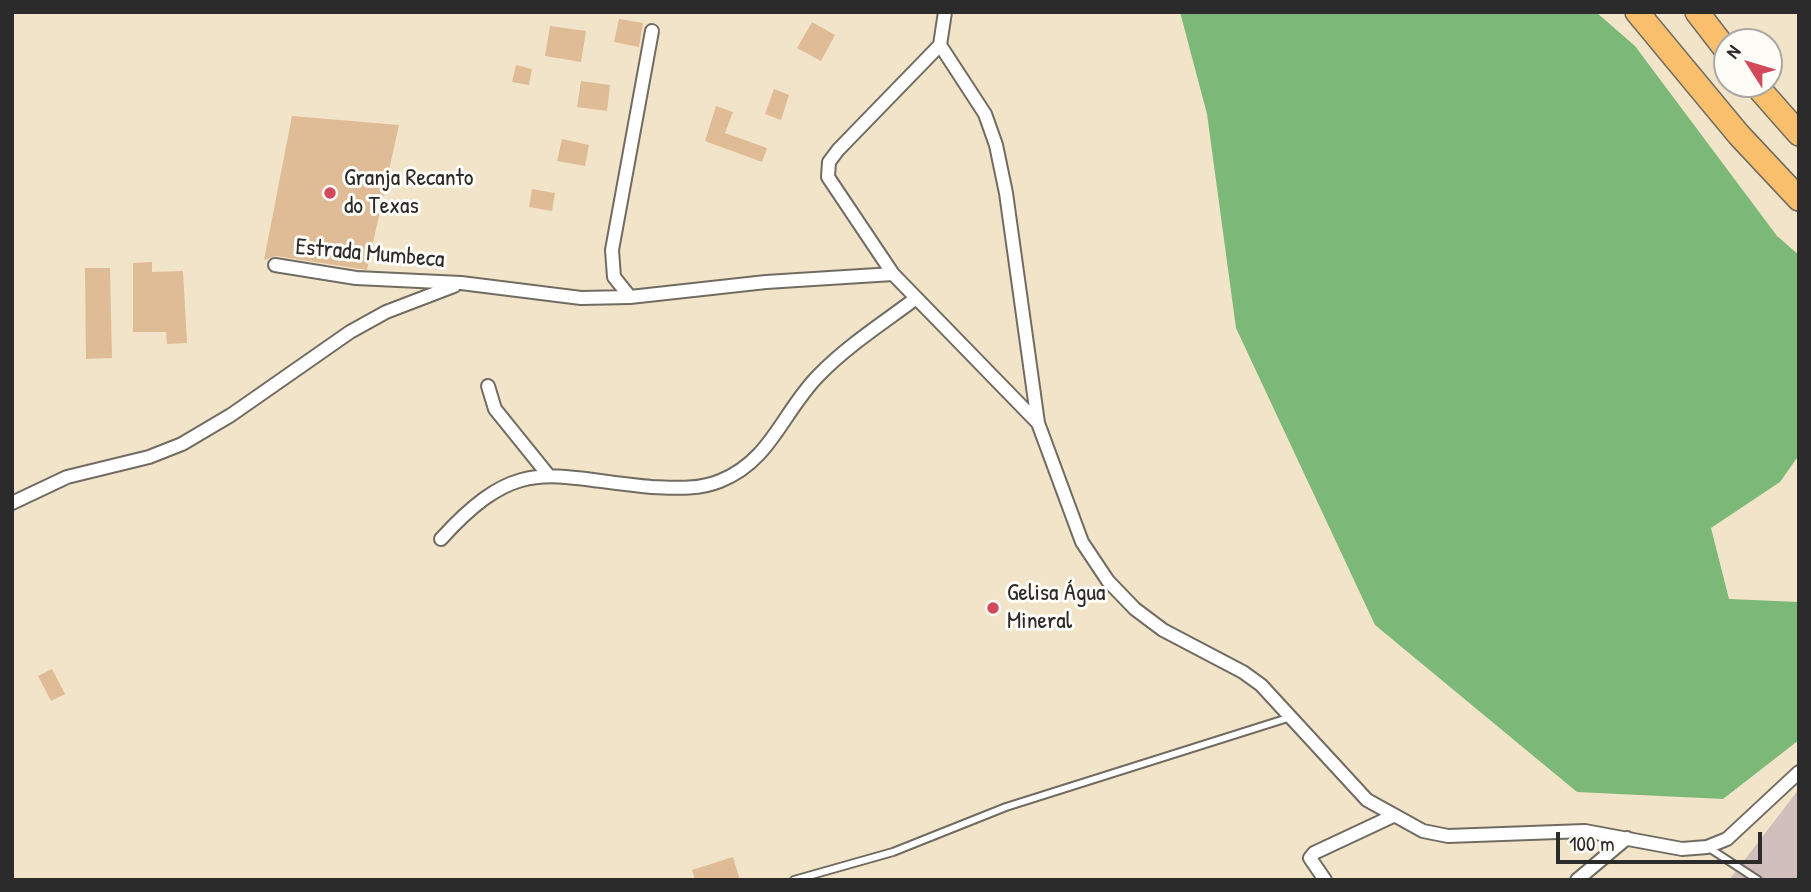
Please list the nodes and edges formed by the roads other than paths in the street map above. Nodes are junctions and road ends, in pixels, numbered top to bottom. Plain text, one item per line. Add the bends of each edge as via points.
1 (945, 12) edge
2 (1637, 12) edge
3 (1697, 12) edge
4 (652, 31) dead end
5 (1713, 33) edge
6 (940, 45) junction
7 (1767, 98) edge
8 (1799, 134) edge
9 (1799, 199) edge
10 (275, 265) dead end
11 (893, 274) junction
12 (461, 283) junction
13 (631, 298) junction
14 (915, 299) junction
15 (488, 386) dead end
16 (1038, 423) junction
17 (549, 476) junction
18 (12, 503) edge
19 (441, 539) dead end
20 (1293, 717) junction
21 (1799, 772) edge
22 (1393, 816) junction
23 (1626, 838) junction
24 (1707, 847) junction
25 (794, 880) edge
26 (1325, 880) edge
27 (1577, 880) edge
28 (1758, 880) edge

1 - 6 street
2 - 9 highway
3 - 5 highway
4 - 13 street via 612,250 614,277
6 - 11 street via 829,162 828,177
6 - 16 street via 985,114 996,145
7 - 8 highway
10 - 12 street, Estrada Mumbeca via 356,278
11 - 13 street, Estrada Mumbeca via 766,282
11 - 14 street
12 - 13 street, Estrada Mumbeca via 580,298
12 - 18 street via 386,312 350,332 232,415 182,444 67,477
14 - 16 street
14 - 17 street via 820,373 770,446 742,471 700,488
15 - 17 street via 495,409
16 - 20 street via 1082,542 1108,582 1163,630 1243,672
17 - 19 street via 508,484 484,496
20 - 22 street via 1352,786
20 - 25 lane via 1006,807 893,852
21 - 24 street via 1727,839
22 - 23 street via 1423,831 1448,836 1585,831
22 - 26 street via 1314,853 1310,858
23 - 24 street via 1682,849
23 - 27 street
24 - 28 lane

